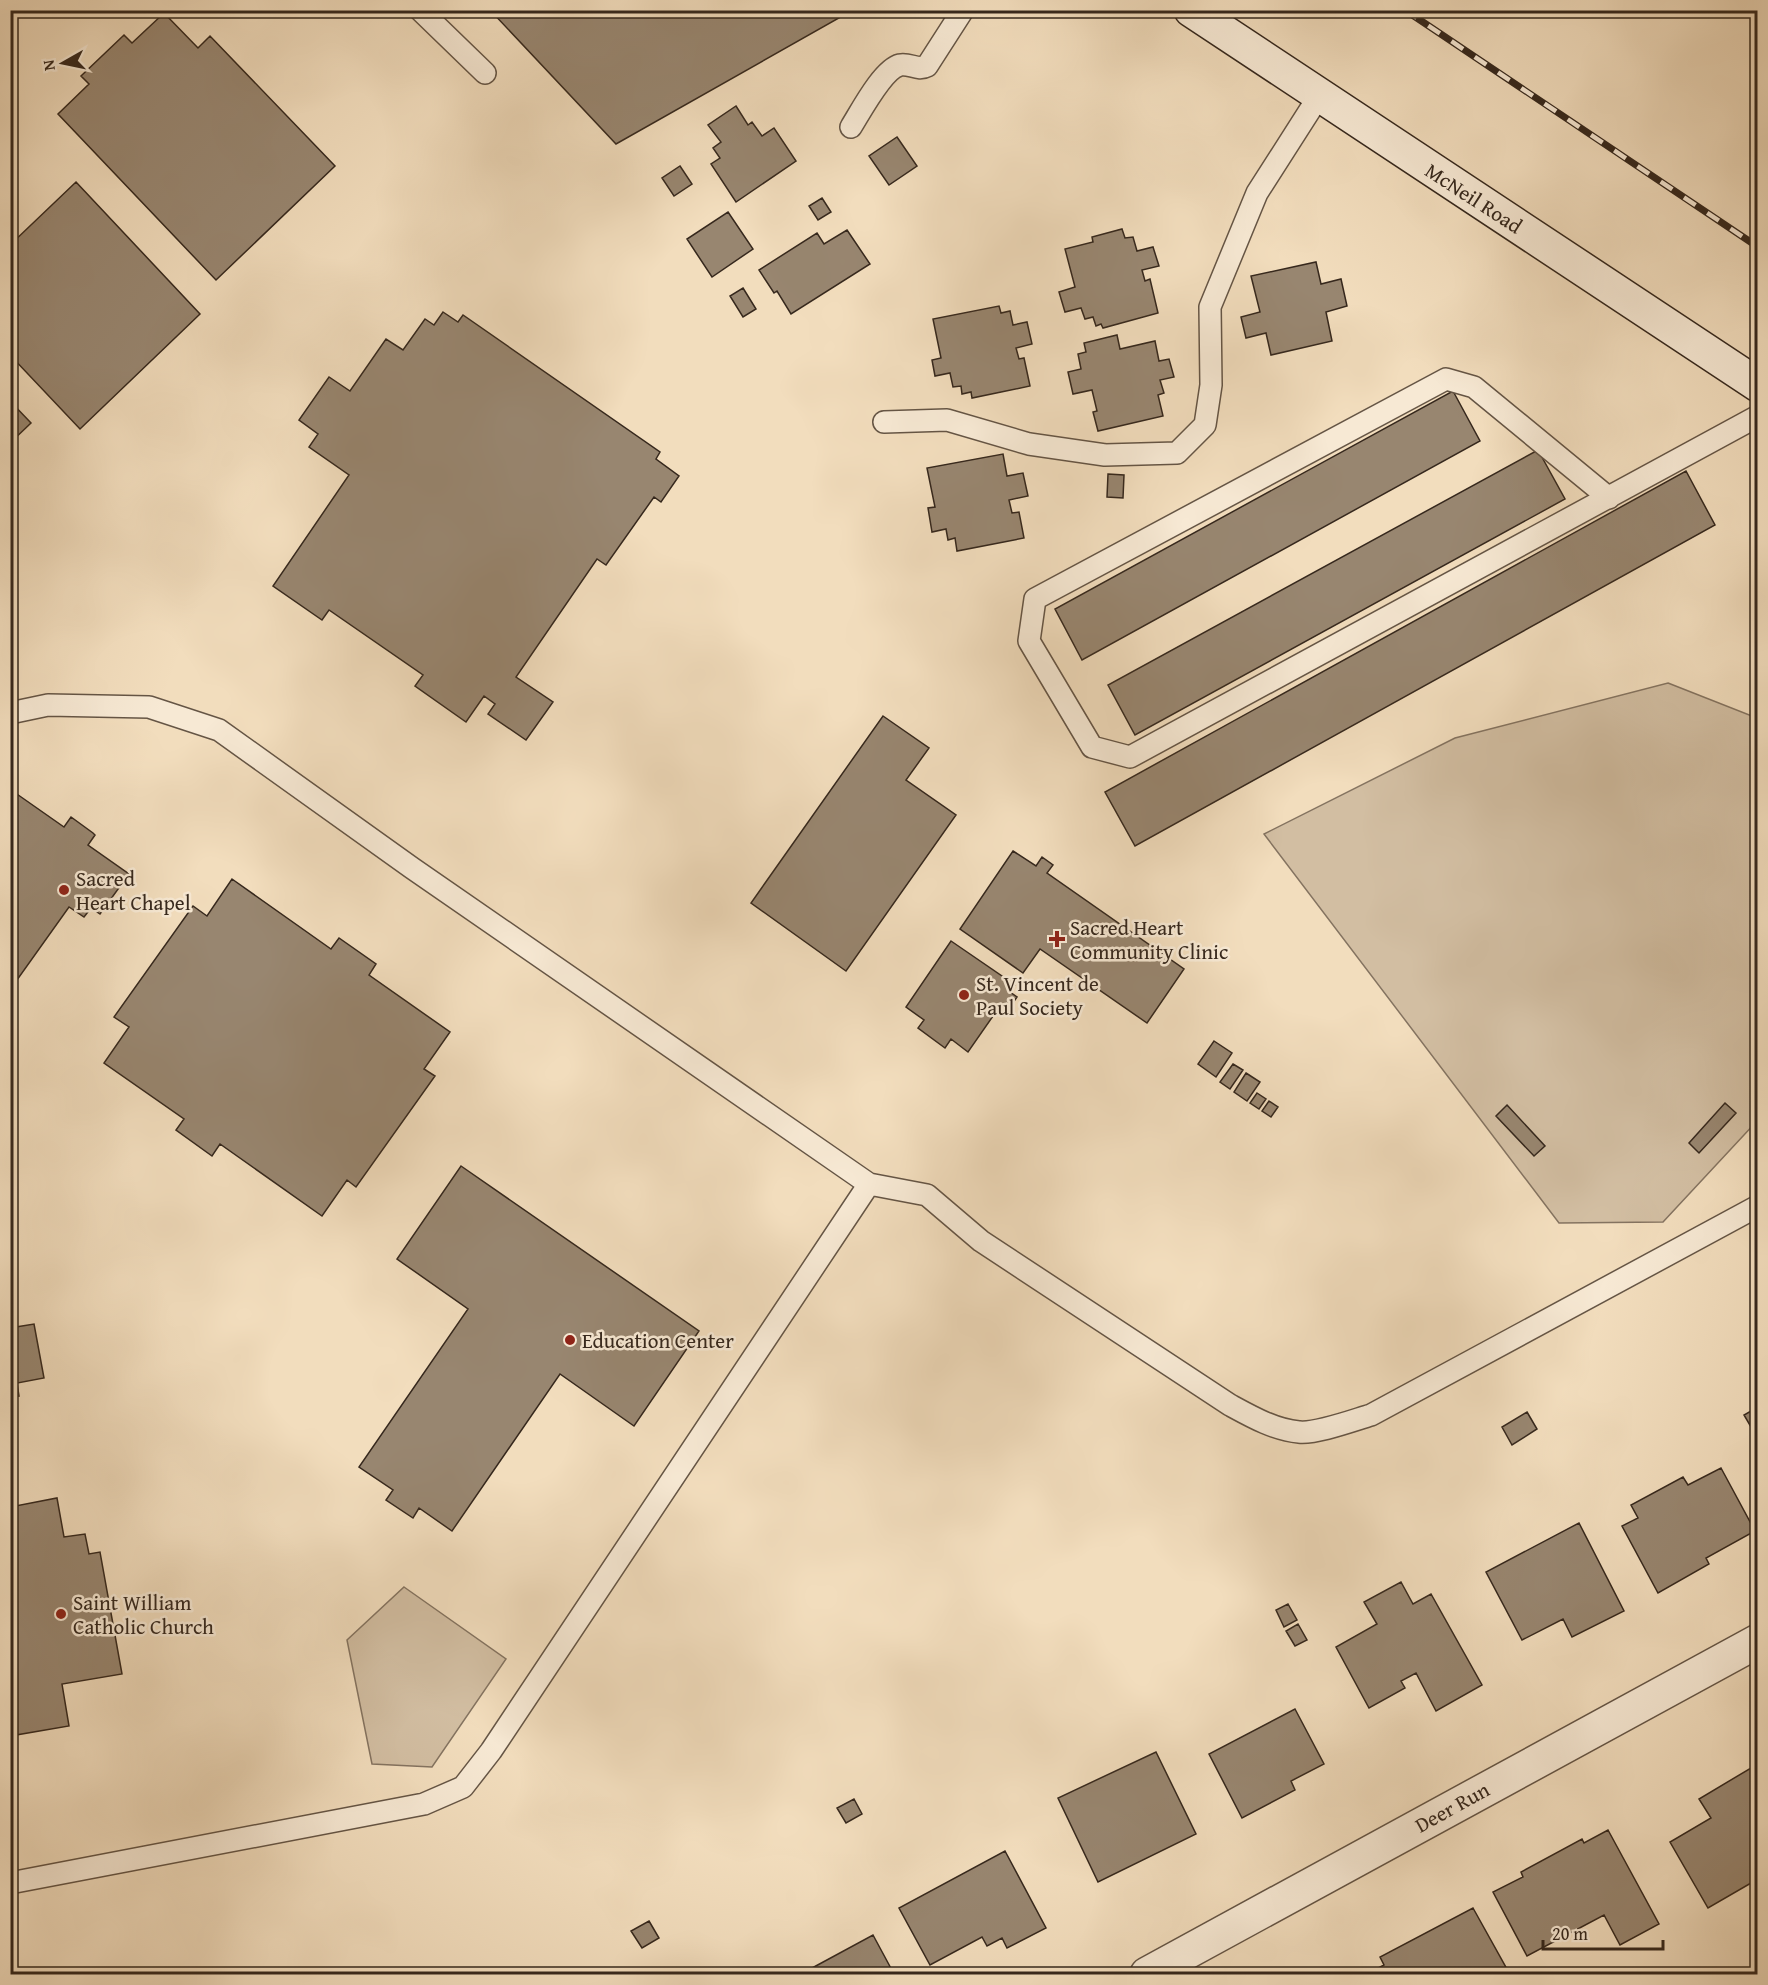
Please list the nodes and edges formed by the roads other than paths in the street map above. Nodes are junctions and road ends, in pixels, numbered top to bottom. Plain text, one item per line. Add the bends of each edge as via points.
1 (420, 10) edge
2 (963, 10) edge
3 (1191, 10) edge
4 (485, 73) dead end
5 (1319, 96) junction
6 (850, 127) dead end
7 (1758, 385) edge
8 (1758, 416) edge
9 (884, 422) dead end
10 (1609, 498) junction
11 (10, 714) edge
12 (869, 1184) junction
13 (1758, 1206) edge
14 (1758, 1641) edge
15 (10, 1883) edge
16 (1147, 1974) edge

1 - 4 lane
2 - 6 lane via 927,66 897,66 887,73
3 - 5 street, McNeil Road
5 - 7 street, McNeil Road
5 - 9 lane via 1257,193 1210,307 1211,385 1205,424 1177,453 1106,455 1029,444 947,420
8 - 10 lane
10 - 10 lane via 1130,757 1092,747 1029,641 1035,599 1446,379 1474,387
11 - 12 lane via 48,705 149,707 219,730
12 - 13 lane via 927,1195 981,1241 1230,1405 1263,1422 1300,1432 1371,1415
12 - 15 lane via 491,1751 463,1787 424,1804
14 - 16 street, Deer Run

